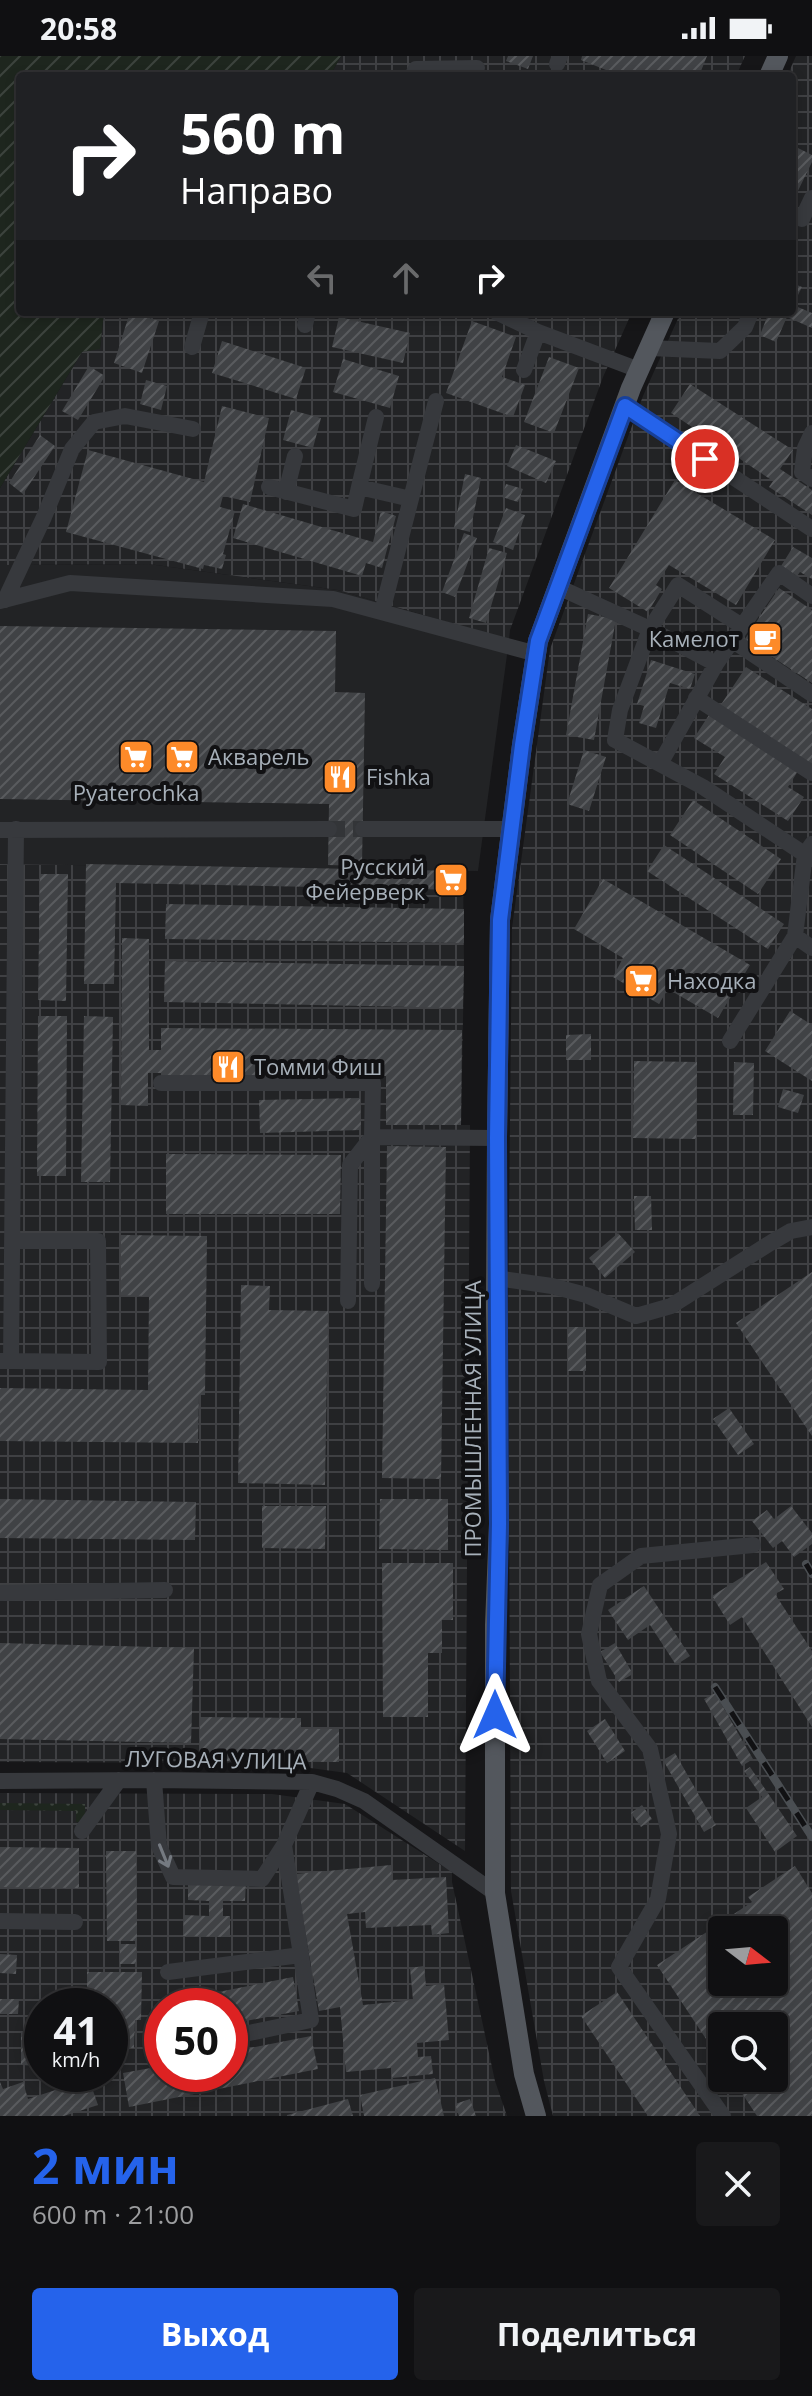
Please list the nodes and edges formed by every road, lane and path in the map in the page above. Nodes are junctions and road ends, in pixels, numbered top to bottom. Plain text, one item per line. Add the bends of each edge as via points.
1 (477, 68) dead end
2 (414, 72) edge
3 (812, 198) edge
4 (802, 219) edge
5 (201, 316) edge
6 (504, 316) edge
7 (663, 316) edge
8 (749, 316) edge
9 (538, 332) junction
10 (192, 347) dead end
11 (649, 348) junction
12 (524, 370) dead end
13 (639, 370) junction
14 (436, 401) dead end
15 (625, 406) junction
16 (376, 417) dead end
17 (193, 429) dead end
18 (812, 433) edge
19 (295, 456) dead end
20 (812, 479) edge
21 (359, 487) junction
22 (411, 499) junction
23 (812, 529) edge
24 (558, 587) junction
25 (812, 596) edge
26 (2, 600) edge
27 (382, 612) junction
28 (650, 629) junction
29 (737, 633) junction
30 (537, 654) junction
31 (716, 664) junction
32 (812, 694) edge
33 (696, 698) junction
34 (660, 764) junction
35 (812, 773) edge
36 (329, 829) tunnel mouth
37 (363, 829) tunnel mouth
38 (513, 829) junction
39 (8, 830) edge
40 (810, 852) edge
41 (795, 936) junction
42 (812, 948) edge
43 (730, 1041) dead end
44 (161, 1083) dead end
45 (372, 1137) junction
46 (497, 1138) junction
47 (812, 1227) edge
48 (12, 1241) junction
49 (496, 1278) junction
50 (372, 1284) dead end
51 (348, 1301) dead end
52 (5, 1361) edge
53 (753, 1545) dead end
54 (165, 1590) dead end
55 (0, 1593) edge
56 (119, 1780) junction
57 (154, 1780) junction
58 (0, 1781) edge
59 (312, 1782) junction
60 (82, 1831) dead end
61 (284, 1845) junction
62 (495, 1893) junction
63 (0, 1921) edge
64 (75, 1922) dead end
65 (301, 1955) junction
66 (168, 1972) dead end
67 (248, 2033) edge
68 (534, 2115) edge
69 (723, 2116) edge

1 - 2 street
3 - 4 street
5 - 10 street
6 - 9 street
7 - 11 main road, ПРОМЫШЛЕННАЯ УЛИЦА
8 - 11 street via 720,351
9 - 12 street
9 - 13 street
11 - 13 main road, ПРОМЫШЛЕННАЯ УЛИЦА
13 - 15 main road, ПРОМЫШЛЕННАЯ УЛИЦА
14 - 22 street
15 - 23 street
15 - 24 main road, ПРОМЫШЛЕННАЯ УЛИЦА
16 - 21 street
17 - 26 street via 125,416 94,422 72,449
18 - 20 street via 802,472
19 - 21 street via 277,489 354,509
21 - 22 street
22 - 27 street
24 - 28 street
24 - 30 main road, ПРОМЫШЛЕННАЯ УЛИЦА
25 - 29 street via 779,573
26 - 27 street via 70,583 333,599
27 - 30 street
28 - 29 street via 678,585
28 - 31 street
28 - 34 street via 620,710 615,740
29 - 31 street
29 - 32 street
30 - 38 main road, ПРОМЫШЛЕННАЯ УЛИЦА
31 - 33 street
33 - 34 street
33 - 35 street
34 - 40 street
36 - 39 street
37 - 38 street
38 - 46 main road, ПРОМЫШЛЕННАЯ УЛИЦА via 500,920
39 - 48 street
40 - 41 street
41 - 42 street
41 - 43 street
44 - 45 street via 373,1083
45 - 46 street
45 - 50 street
45 - 51 street via 350,1165
46 - 49 main road, ПРОМЫШЛЕННАЯ УЛИЦА
47 - 49 street via 791,1231 671,1306 636,1316 586,1295
48 - 52 street
48 - 52 street via 98,1241 99,1362
49 - 62 main road, ПРОМЫШЛЕННАЯ УЛИЦА
53 - 69 street via 641,1556 600,1585 589,1634 599,1681 650,1749 669,1834 658,1899 619,1967
54 - 55 street
56 - 57 street, ЛУГОВАЯ УЛИЦА
56 - 58 street, ЛУГОВАЯ УЛИЦА
56 - 60 street
57 - 59 street, ЛУГОВАЯ УЛИЦА
57 -> 61 street via 159,1846 173,1877 262,1879
59 - 61 street
59 - 62 street, ЛУГОВАЯ УЛИЦА via 364,1801
61 - 65 street
62 - 68 main road, ПРОМЫШЛЕННАЯ УЛИЦА
63 - 64 street
65 - 66 street
65 - 67 street via 311,2020

